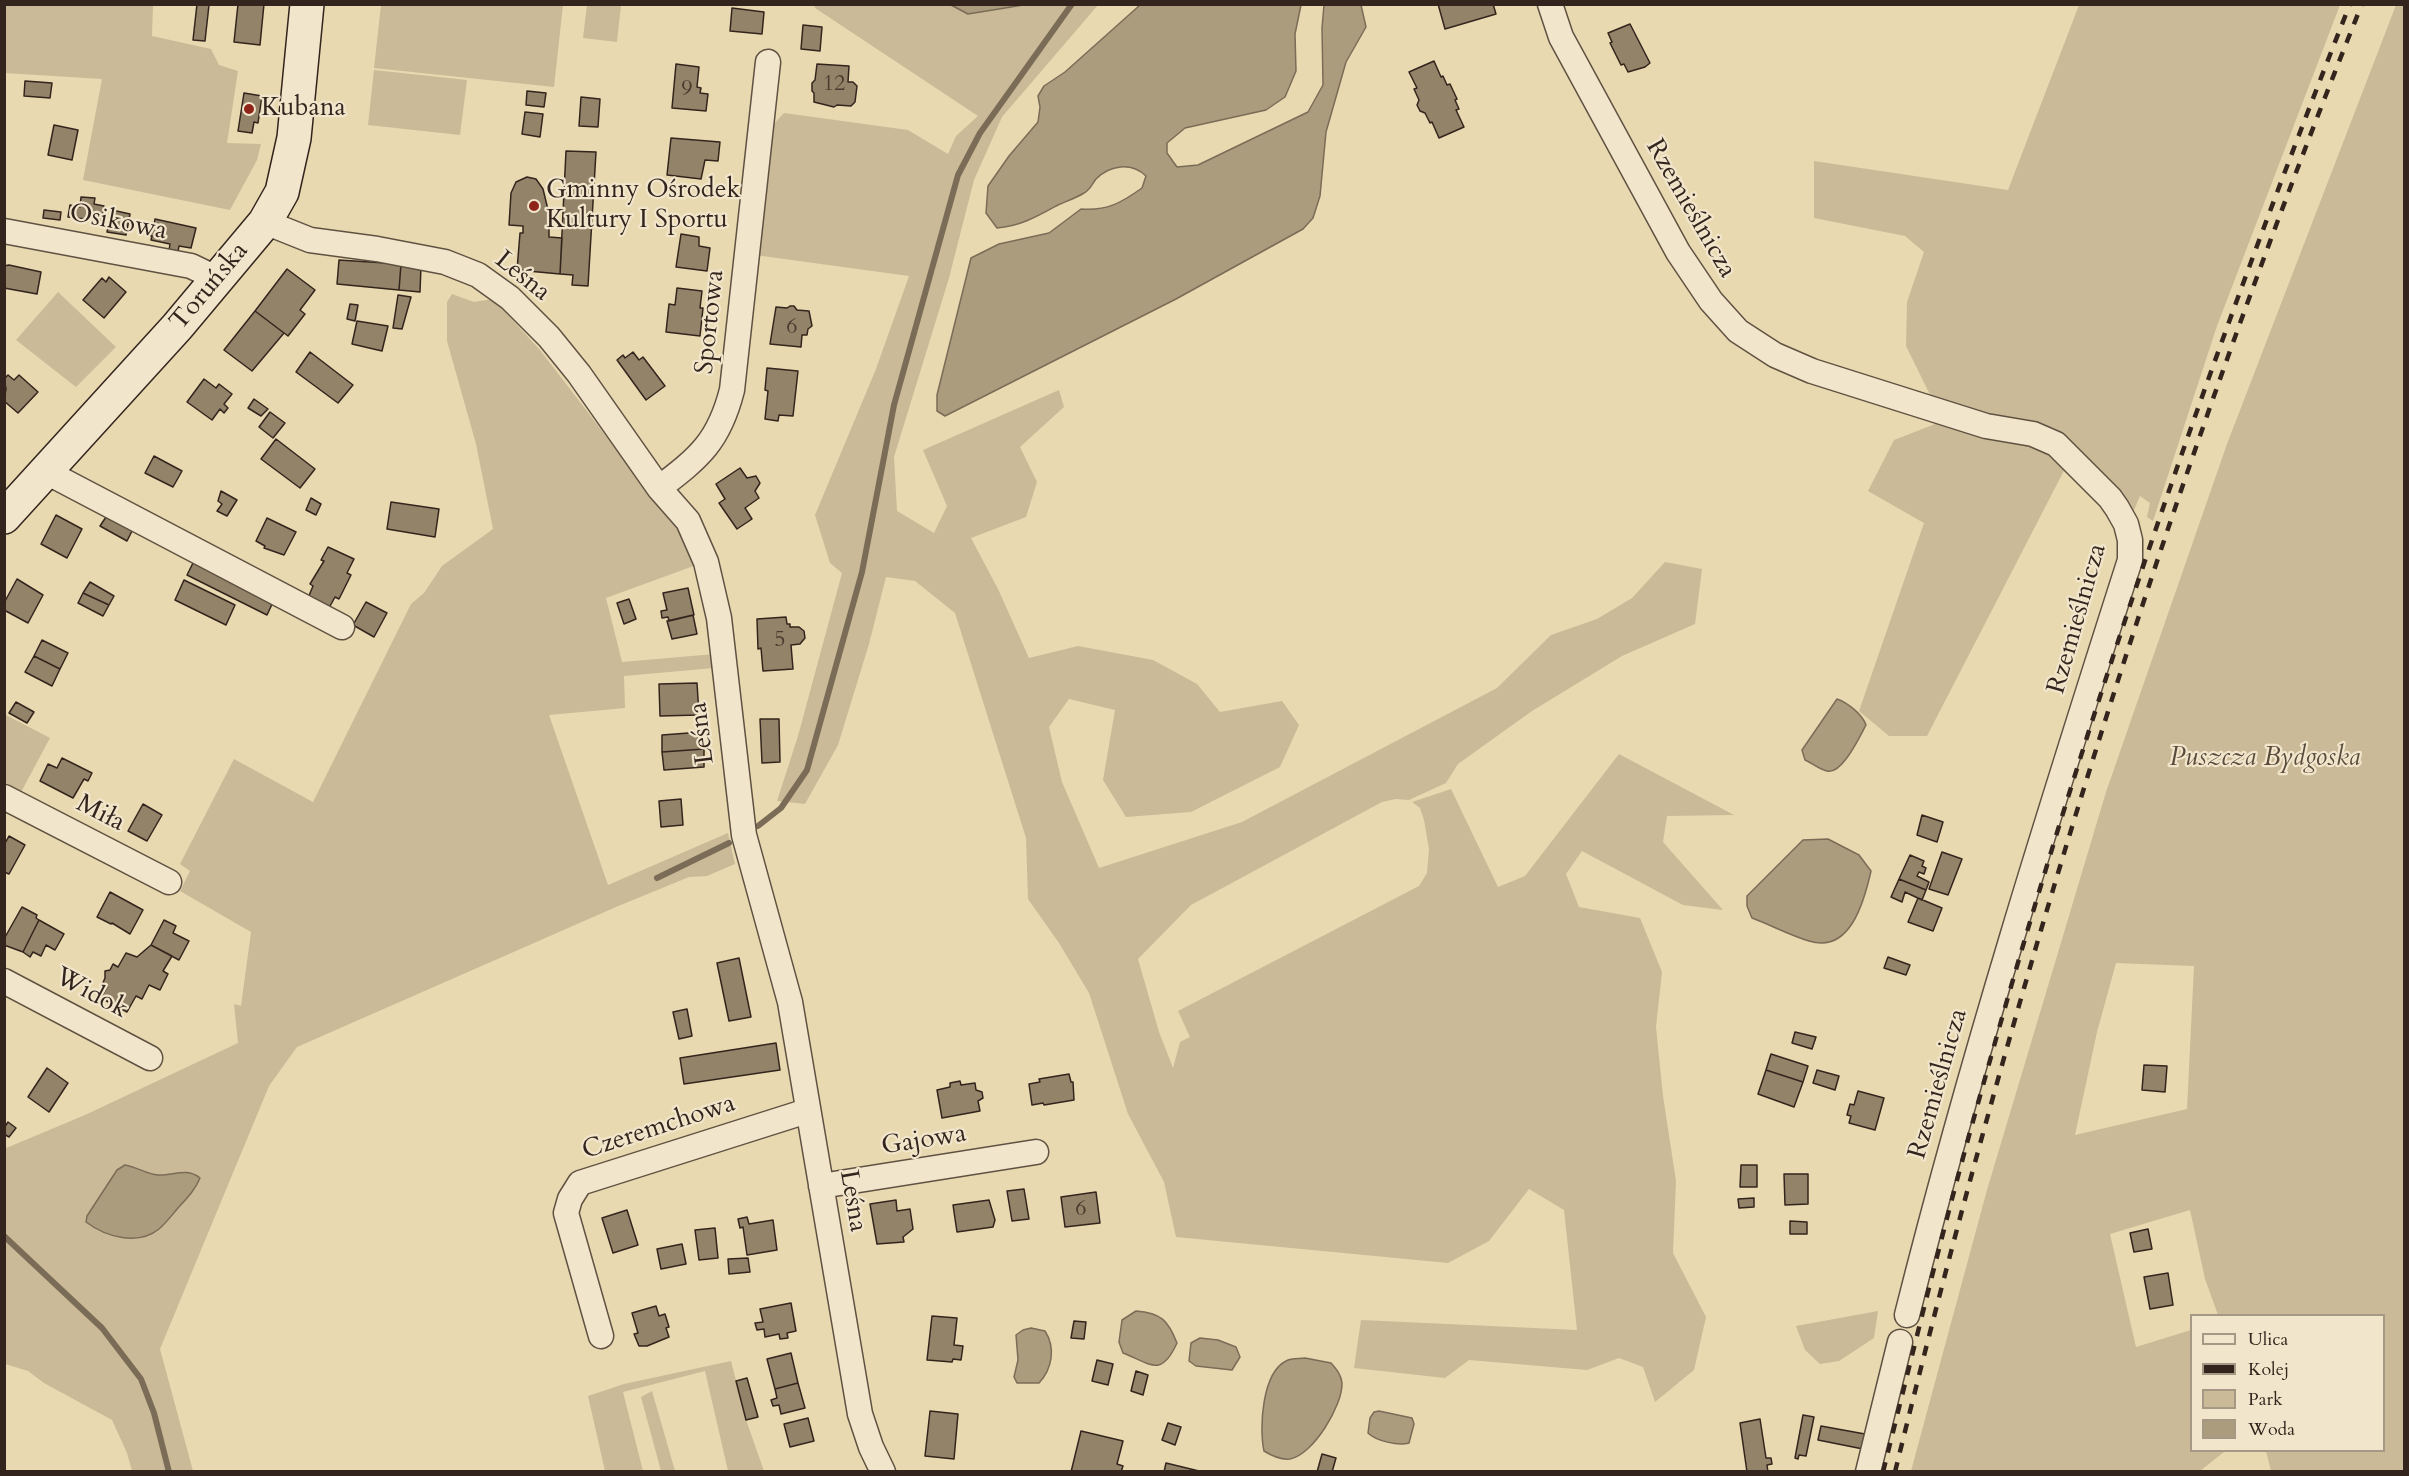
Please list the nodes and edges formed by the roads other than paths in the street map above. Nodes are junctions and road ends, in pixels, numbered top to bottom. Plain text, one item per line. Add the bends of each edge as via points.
1 (307, 4) edge
2 (1550, 4) edge
3 (768, 62) dead end
4 (266, 222) junction
5 (4, 231) edge
6 (218, 279) junction
7 (44, 473) junction
8 (659, 488) junction
9 (4, 517) edge
10 (342, 627) dead end
11 (4, 797) edge
12 (169, 882) dead end
13 (4, 981) edge
14 (150, 1058) dead end
15 (807, 1111) junction
16 (1036, 1152) dead end
17 (821, 1186) junction
18 (1907, 1315) dead end
19 (601, 1336) dead end
20 (1900, 1342) dead end
21 (884, 1472) edge
22 (1868, 1472) edge

1 - 4 main road, Toruńska via 294,138 282,192
2 - 18 street, Rzemieślnicza via 1561,37 1677,252 1711,301 1738,331 1775,355 1812,371 2056,444 2110,498 2126,524 2130,560 2032,868 1943,1171
3 - 8 street, Sportowa via 732,390 715,436 698,458
4 - 6 main road, Toruńska
4 - 8 street, Leśna via 310,240 445,262 478,275 510,298 549,337
5 - 6 street, Osikowa via 191,266
6 - 7 main road, Toruńska
7 - 9 main road, Toruńska
7 - 10 street
8 - 15 street, Leśna via 688,521 712,586 744,835 790,1002
11 - 12 street, Miła
13 - 14 street, Widok
15 - 17 street, Leśna
15 - 19 street, Czeremchowa via 579,1183 566,1213
16 - 17 street, Gajowa
17 - 21 street, Leśna via 860,1414
20 - 22 street

